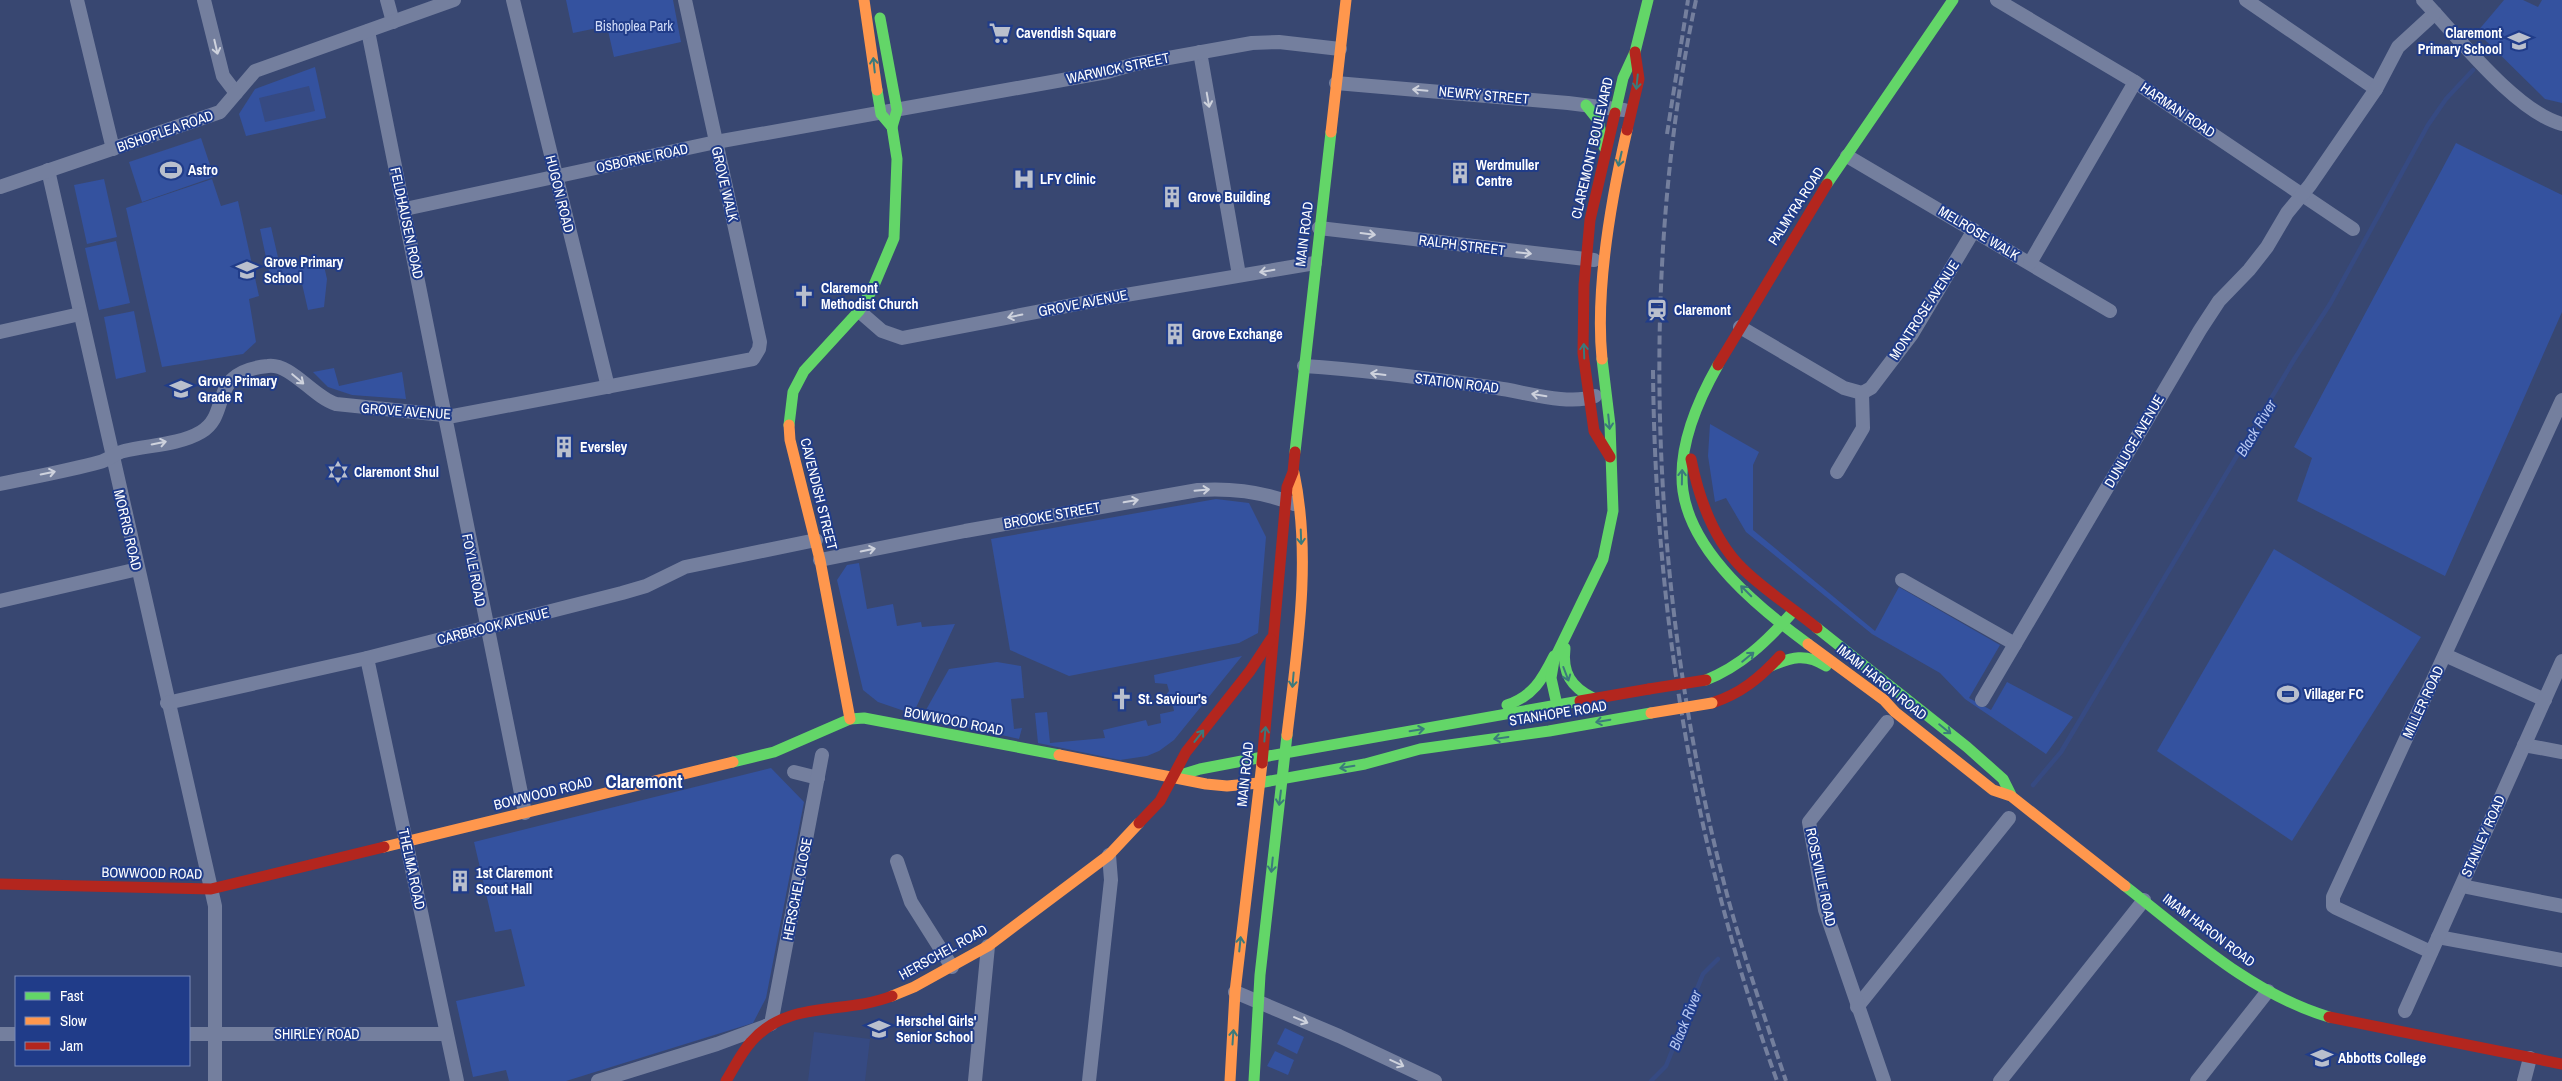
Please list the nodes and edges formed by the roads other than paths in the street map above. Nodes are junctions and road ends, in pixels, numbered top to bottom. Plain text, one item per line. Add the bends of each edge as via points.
1 (77, 0) edge
2 (204, 0) edge
3 (387, 0) edge
4 (454, 0) edge
5 (513, 0) edge
6 (685, 0) edge
7 (864, 0) edge
8 (1346, 0) edge
9 (1648, 0) edge
10 (1953, 0) edge
11 (1997, 0) edge
12 (2246, 0) edge
13 (2423, 0) edge
14 (878, 8) dead end
15 (2435, 13) junction
16 (393, 22) junction
17 (368, 31) junction
18 (1340, 50) junction
19 (1200, 52) junction
20 (1635, 52) junction
21 (2136, 82) junction
22 (1336, 83) junction
23 (2376, 89) junction
24 (236, 93) junction
25 (1586, 105) junction
26 (1616, 108) junction
27 (897, 110) junction
28 (1632, 112) junction
29 (881, 114) junction
30 (2562, 124) edge
31 (892, 127) junction
32 (716, 142) junction
33 (1605, 148) junction
34 (113, 149) junction
35 (1847, 156) junction
36 (48, 170) junction
37 (555, 177) junction
38 (0, 187) edge
39 (2302, 194) junction
40 (405, 209) junction
41 (1319, 228) junction
42 (2354, 229) dead end
43 (1974, 230) junction
44 (1587, 259) junction
45 (1604, 260) junction
46 (1315, 263) junction
47 (2030, 263) junction
48 (1239, 275) junction
49 (859, 311) junction
50 (2110, 311) dead end
51 (80, 314) junction
52 (1740, 327) junction
53 (0, 332) edge
54 (746, 361) joint
55 (1304, 366) junction
56 (1604, 386) junction
57 (608, 387) junction
58 (1862, 393) junction
59 (1588, 400) junction
60 (2562, 400) edge
61 (444, 415) junction
62 (1688, 442) junction
63 (112, 456) junction
64 (1611, 458) junction
65 (1293, 472) junction
66 (1837, 472) dead end
67 (0, 484) edge
68 (1285, 501) junction
69 (1299, 507) junction
70 (816, 540) junction
71 (820, 560) junction
72 (138, 569) junction
73 (1902, 580) dead end
74 (0, 600) edge
75 (1793, 611) junction
76 (1809, 623) junction
77 (1783, 624) junction
78 (486, 628) junction
79 (1798, 635) junction
80 (1273, 636) junction
81 (1566, 636) junction
82 (2015, 644) junction
83 (2445, 655) junction
84 (1554, 656) junction
85 (367, 658) junction
86 (2562, 661) edge
87 (1770, 666) junction
88 (1593, 698) junction
89 (1982, 700) dead end
90 (2545, 700) junction
91 (167, 703) junction
92 (1557, 705) junction
93 (1649, 713) junction
94 (1891, 717) junction
95 (850, 719) junction
96 (1455, 724) junction
97 (2524, 745) junction
98 (1286, 752) junction
99 (2562, 752) edge
100 (822, 755) dead end
101 (1263, 757) junction
102 (794, 772) dead end
103 (1174, 777) junction
104 (818, 778) junction
105 (1283, 779) junction
106 (1260, 783) junction
107 (2011, 796) junction
108 (525, 813) junction
109 (2009, 818) dead end
110 (407, 841) junction
111 (1109, 855) junction
112 (897, 861) dead end
113 (0, 884) edge
114 (2462, 886) junction
115 (211, 888) junction
116 (2144, 900) junction
117 (2562, 906) edge
118 (2438, 937) junction
119 (988, 946) junction
120 (2431, 952) junction
121 (2562, 960) edge
122 (952, 967) junction
123 (2268, 991) junction
124 (1236, 992) junction
125 (1257, 1000) junction
126 (1856, 1007) junction
127 (2405, 1012) dead end
128 (771, 1024) junction
129 (0, 1034) edge
130 (15, 1034) edge
131 (190, 1034) edge
132 (215, 1034) junction
133 (446, 1034) junction
134 (2530, 1058) junction
135 (2562, 1064) edge
136 (215, 1081) edge
137 (457, 1081) edge
138 (598, 1081) edge
139 (726, 1081) edge
140 (974, 1081) edge
141 (1089, 1081) edge
142 (1230, 1081) edge
143 (1254, 1081) edge
144 (1435, 1081) edge
145 (1884, 1081) edge
146 (2000, 1081) edge
147 (2198, 1081) edge
148 (2524, 1081) edge

1 - 34 street
2 -> 24 street via 223,76
3 - 16 street
4 - 16 street, BISHOPLEA ROAD
5 - 37 street, HUGON ROAD
6 - 32 street, GROVE WALK
29 -> 7 main road
8 - 18 main road, MAIN ROAD
9 - 20 main road, CLAREMONT BOULEVARD
10 - 35 main road, PALMYRA ROAD
11 - 21 street, HARMAN ROAD
12 - 23 street
13 - 15 street
14 - 27 main road, CAVENDISH STREET
15 - 23 street, DUNLUCE AVENUE via 2398,47
15 - 30 street via 2516,99 2543,118
16 - 17 street, BISHOPLEA ROAD
17 - 24 street, BISHOPLEA ROAD via 256,71
17 - 40 street, FELDHAUSEN ROAD
18 - 19 street, WARWICK STREET via 1267,42
18 - 22 main road, MAIN ROAD
19 - 27 street, WARWICK STREET
19 -> 48 street
20 - 26 main road, CLAREMONT BOULEVARD via 1623,78
20 -> 28 main road, CLAREMONT BOULEVARD via 1639,79
21 - 39 street, HARMAN ROAD
21 - 47 street
25 -> 22 street, NEWRY STREET
22 - 41 main road, MAIN ROAD
23 - 39 street, DUNLUCE AVENUE
24 - 34 street, BISHOPLEA ROAD via 220,112
25 - 26 street, NEWRY STREET
25 - 33 main road via 1598,120
26 - 28 street, NEWRY STREET
26 - 33 main road, CLAREMONT BOULEVARD
27 - 29 street, WARWICK STREET
27 - 31 main road, CAVENDISH STREET
28 -> 45 main road, CLAREMONT BOULEVARD via 1616,177
29 - 31 main road
29 - 32 street, OSBORNE ROAD
31 - 49 main road, CAVENDISH STREET via 898,178 894,238 881,272
32 - 37 street, OSBORNE ROAD
32 - 54 street, GROVE WALK via 760,342 753,359
33 - 44 main road, CLAREMONT BOULEVARD via 1590,220
34 - 36 street, BISHOPLEA ROAD
35 - 43 street, MELROSE WALK
35 - 52 main road, PALMYRA ROAD
36 - 38 street, BISHOPLEA ROAD
36 - 51 street, MORRIS ROAD
37 - 40 street, OSBORNE ROAD
37 - 57 street, HUGON ROAD
39 - 42 street, HARMAN ROAD
39 - 82 street, DUNLUCE AVENUE via 2249,270 2219,301 2200,330
40 - 61 street, FELDHAUSEN ROAD
41 -> 44 street, RALPH STREET
41 - 46 main road, MAIN ROAD
43 - 47 street, MELROSE WALK
43 - 58 street, MONTROSE AVENUE via 1912,334 1871,388
44 - 45 street, RALPH STREET
59 -> 44 main road, CLAREMONT BOULEVARD via 1583,353
45 - 56 main road, CLAREMONT BOULEVARD via 1601,316
46 -> 48 street, GROVE AVENUE
46 - 55 main road, MAIN ROAD
47 - 50 street, MELROSE WALK
48 -> 49 street, GROVE AVENUE via 902,338 882,331
49 - 70 main road, CAVENDISH STREET via 804,372 790,402 791,448
51 - 53 street
51 - 63 street, MORRIS ROAD
52 - 58 street via 1844,388
52 - 62 main road, PALMYRA ROAD via 1707,386
54 - 57 street, GROVE AVENUE
59 -> 55 street, STATION ROAD
55 - 65 main road, MAIN ROAD
56 - 59 street via 1597,396
56 -> 64 main road, CLAREMONT BOULEVARD
57 - 61 street, GROVE AVENUE via 453,416
58 - 66 street via 1863,428
59 - 64 main road, CLAREMONT BOULEVARD via 1594,431
60 - 83 street, MILLER ROAD
63 -> 61 street, GROVE AVENUE via 203,431 213,418 223,391 236,376 247,370 269,366 286,370 318,396 336,404
61 - 78 street, FOYLE ROAD
62 - 75 main road, PALMYRA ROAD via 1703,510 1718,539 1743,569
77 -> 62 main road, PALMYRA ROAD via 1746,592 1711,553 1688,512 1681,482
67 -> 63 street, GROVE AVENUE via 102,462
63 - 72 street, MORRIS ROAD
64 - 81 main road, CLAREMONT BOULEVARD via 1614,484 1610,533 1597,573
65 - 68 main road, MAIN ROAD via 1286,487
65 - 69 main road, MAIN ROAD
68 - 69 street, BROOKE STREET
71 -> 68 street, BROOKE STREET via 1198,490 1224,490
68 - 80 main road, MAIN ROAD
69 -> 98 main road, MAIN ROAD via 1301,563
70 - 71 main road, CAVENDISH STREET
70 - 78 street, CARBROOK AVENUE via 685,567 646,586
71 - 95 main road, CAVENDISH STREET
72 - 74 street
72 - 91 street, MORRIS ROAD
73 - 82 street
75 - 76 main road, IMAM HARON ROAD
75 - 77 main road, STANHOPE ROAD
76 - 79 main road, STANHOPE ROAD
76 -> 107 main road, IMAM HARON ROAD via 1967,747 2003,779
77 - 79 main road, IMAM HARON ROAD
88 -> 77 main road, STANHOPE ROAD, bridge via 1706,680 1723,674 1745,659
78 - 85 street, CARBROOK AVENUE
78 - 108 street, FOYLE ROAD
79 - 87 main road, STANHOPE ROAD
79 - 94 main road, IMAM HARON ROAD via 1884,700
101 -> 80 main road, MAIN ROAD
103 -> 80 main road, HERSCHEL ROAD via 1186,752 1250,671
81 - 84 main road, CLAREMONT BOULEVARD
81 -> 88 main road via 1564,674 1575,689
82 - 89 street, DUNLUCE AVENUE
83 - 90 street
83 - 120 street, MILLER ROAD via 2332,902 2339,910
84 - 92 main road, CLAREMONT BOULEVARD via 1551,682
84 - 96 main road via 1538,686 1527,698
85 - 91 street, CARBROOK AVENUE
85 - 110 street, THELMA ROAD
86 - 90 street, STANLEY ROAD
87 - 93 main road, STANHOPE ROAD, bridge via 1740,692 1712,703
87 - 94 main road via 1795,656 1810,656 1879,704
88 - 92 main road, STANHOPE ROAD
90 - 97 street, STANLEY ROAD
91 - 115 street, MORRIS ROAD
92 - 93 main road via 1571,714 1634,707
92 - 96 main road, STANHOPE ROAD
93 -> 105 main road, STANHOPE ROAD via 1420,749 1365,764
94 - 107 main road, IMAM HARON ROAD via 1993,790
94 - 126 street, ROSEVILLE ROAD via 1809,822 1825,910
95 - 103 main road, BOWWOOD ROAD via 864,718
95 - 108 main road, BOWWOOD ROAD via 774,752
98 -> 96 main road, STANHOPE ROAD
97 - 99 street
97 - 114 street, STANLEY ROAD
98 - 101 main road, BOWWOOD ROAD
98 - 105 main road, MAIN ROAD
100 - 104 street, HERSCHEL CLOSE
101 - 103 main road, BOWWOOD ROAD
101 - 106 main road, MAIN ROAD
102 - 104 street
103 - 106 main road, BOWWOOD ROAD via 1210,786 1236,787
103 - 111 main road, HERSCHEL ROAD via 1152,810
104 - 128 street, HERSCHEL CLOSE
105 - 106 main road, BOWWOOD ROAD
105 -> 125 main road, MAIN ROAD
124 -> 106 main road, MAIN ROAD
107 - 116 main road, IMAM HARON ROAD
108 - 110 main road, BOWWOOD ROAD
109 - 126 street
110 - 115 main road, BOWWOOD ROAD
110 - 133 street, THELMA ROAD
111 - 119 main road, HERSCHEL ROAD
111 - 141 street via 1111,880
112 - 122 street via 911,902
113 - 115 main road, BOWWOOD ROAD
114 - 117 street
114 - 118 street, STANLEY ROAD
115 - 132 street, MORRIS ROAD via 215,906
116 - 123 main road, IMAM HARON ROAD via 2230,968
116 - 146 street
118 - 120 street, STANLEY ROAD
118 - 121 street
119 - 122 main road, HERSCHEL ROAD
119 - 140 street
120 - 127 street, STANLEY ROAD
122 - 128 main road, HERSCHEL ROAD via 876,1002 788,1015
123 - 134 main road, IMAM HARON ROAD via 2308,1011 2344,1021
123 - 147 street
124 - 125 street
142 -> 124 main road, MAIN ROAD
125 - 143 main road, MAIN ROAD
125 -> 144 street
126 - 145 street, ROSEVILLE ROAD
128 - 138 street
128 - 139 main road, HERSCHEL ROAD via 751,1042
129 - 130 street
131 - 132 street, SHIRLEY ROAD
132 - 133 street, SHIRLEY ROAD
132 - 136 street, MORRIS ROAD
133 - 137 street, THELMA ROAD
134 - 135 main road, IMAM HARON ROAD
134 - 148 street

